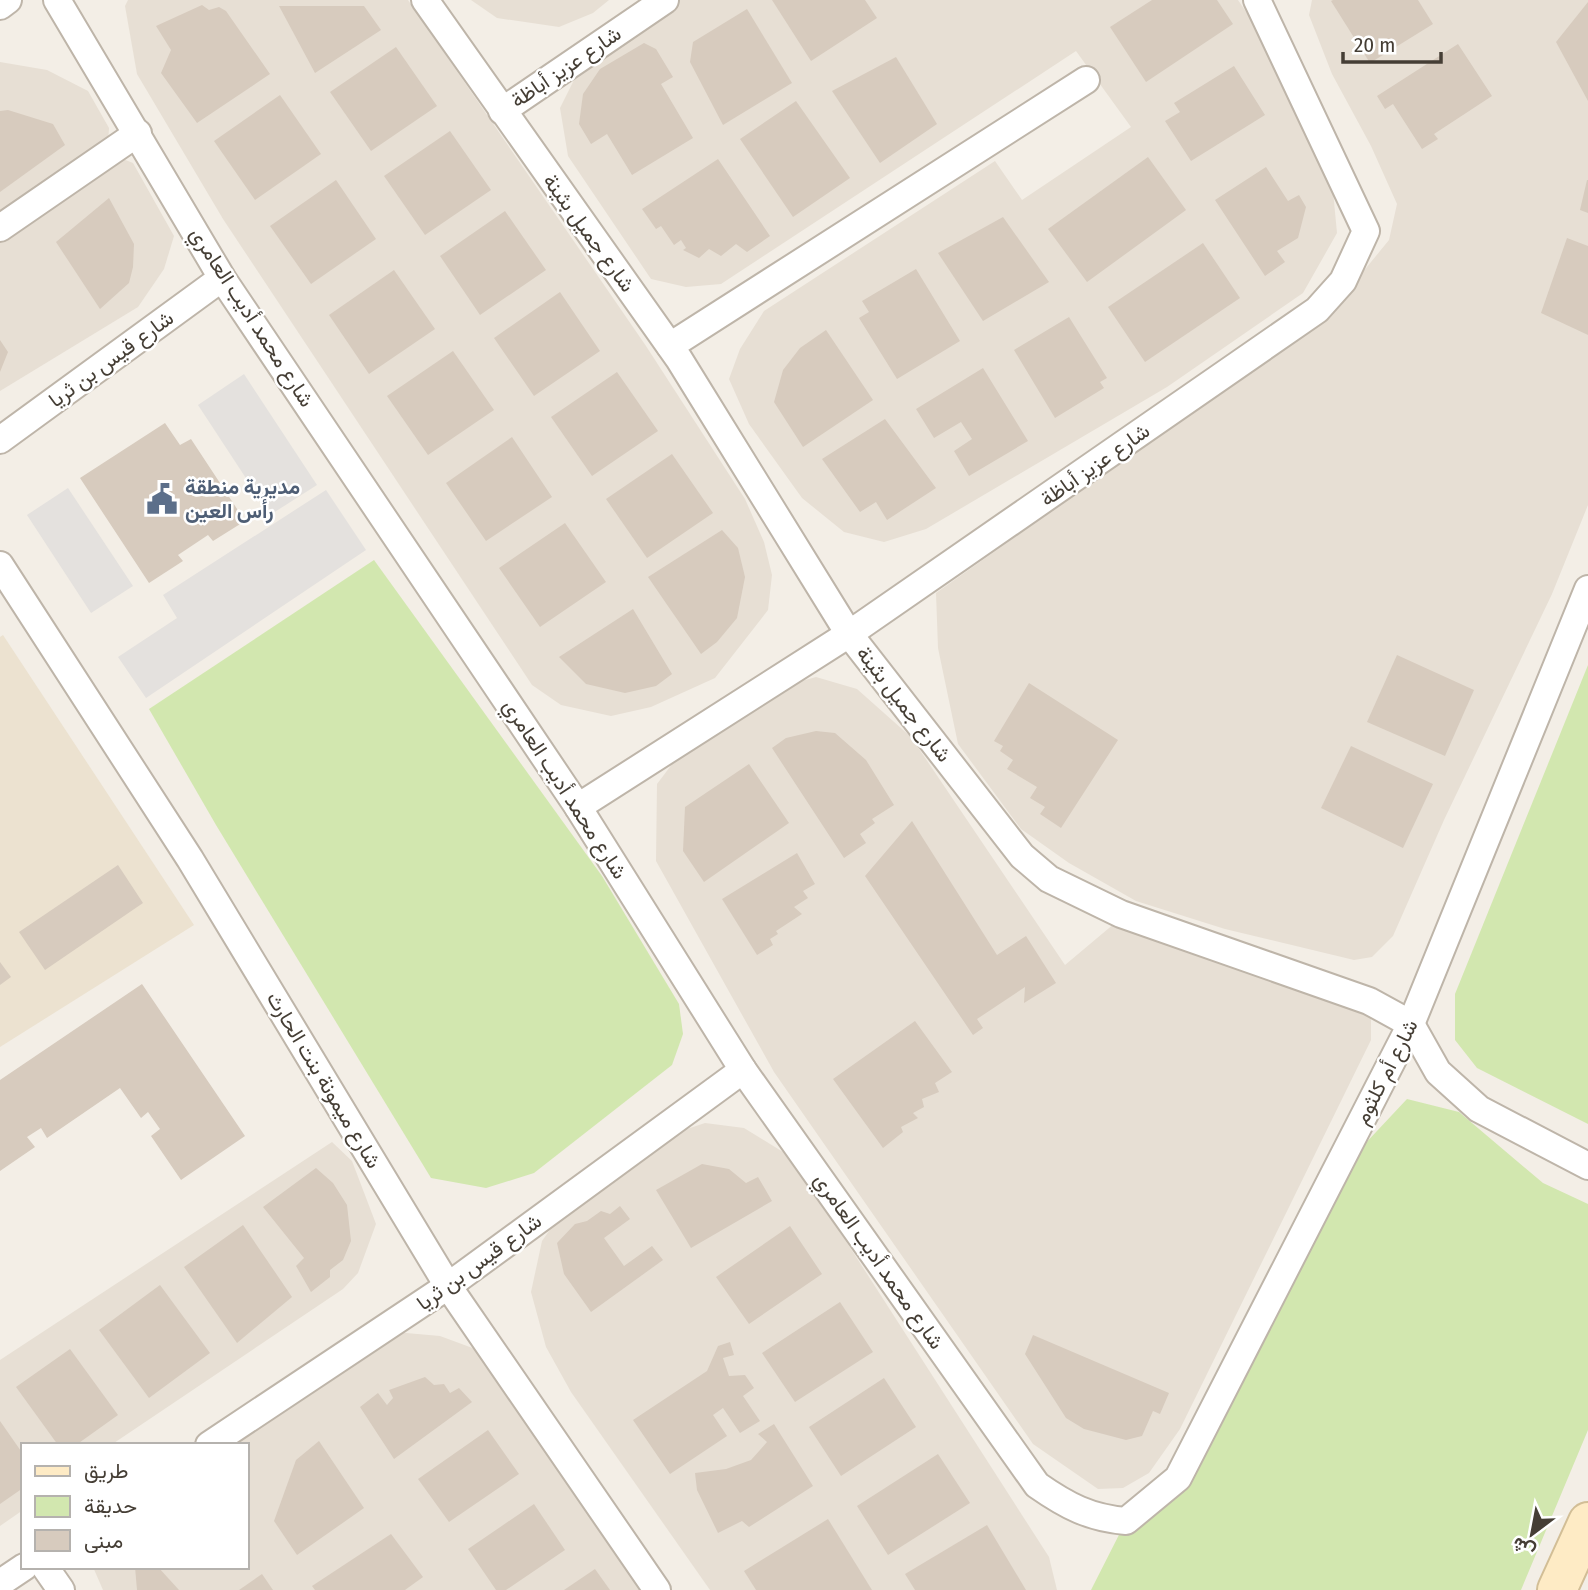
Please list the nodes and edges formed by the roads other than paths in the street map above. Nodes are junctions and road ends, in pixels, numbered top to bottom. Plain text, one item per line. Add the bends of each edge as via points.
1 (8, 0) edge
2 (57, 0) edge
3 (425, 0) edge
4 (665, 0) edge
5 (1257, 0) edge
6 (0, 6) edge
7 (1086, 80) dead end
8 (502, 111) junction
9 (138, 133) junction
10 (0, 228) edge
11 (222, 278) junction
12 (670, 346) junction
13 (0, 440) edge
14 (0, 565) edge
15 (1588, 589) edge
16 (849, 634) junction
17 (578, 807) junction
18 (1411, 1024) junction
19 (743, 1070) junction
20 (1588, 1166) edge
21 (448, 1286) junction
22 (212, 1443) edge
23 (1126, 1521) joint
24 (1588, 1522) edge
25 (21, 1569) edge
26 (46, 1569) edge
27 (0, 1583) edge
28 (61, 1590) edge
29 (657, 1590) edge
30 (1558, 1590) edge

1 - 6 street
2 - 9 street, شارع محمد أديب العامري
3 - 8 street, شارع جميل بثينة
4 - 8 street, شارع عزيز أباظة
5 - 16 street, شارع عزيز أباظة via 1366,231 1343,281 1306,318
7 - 12 street
8 - 12 street, شارع جميل بثينة
9 - 10 street
9 - 11 street, شارع محمد أديب العامري
11 - 13 street, شارع قيس بن ثريا
11 - 17 street, شارع محمد أديب العامري
12 - 16 street, شارع جميل بثينة
14 - 21 street, شارع ميمونة بنت الحارث via 190,859
15 - 18 street, شارع أم كلثوم
16 - 17 street, شارع عزيز أباظة
16 - 18 street, شارع جميل بثينة via 1022,856 1049,879 1121,914 1369,1000
17 - 19 street, شارع محمد أديب العامري
18 - 20 street via 1438,1072 1479,1109
18 - 23 street, شارع أم كلثوم via 1178,1478
19 - 21 street, شارع قيس بن ثريا
19 - 23 street, شارع محمد أديب العامري via 1037,1485 1069,1508 1099,1519
21 - 22 street, شارع قيس بن ثريا
21 - 29 street, شارع ميمونة بنت الحارث
24 - 30 main road
25 - 27 street
26 - 28 street

